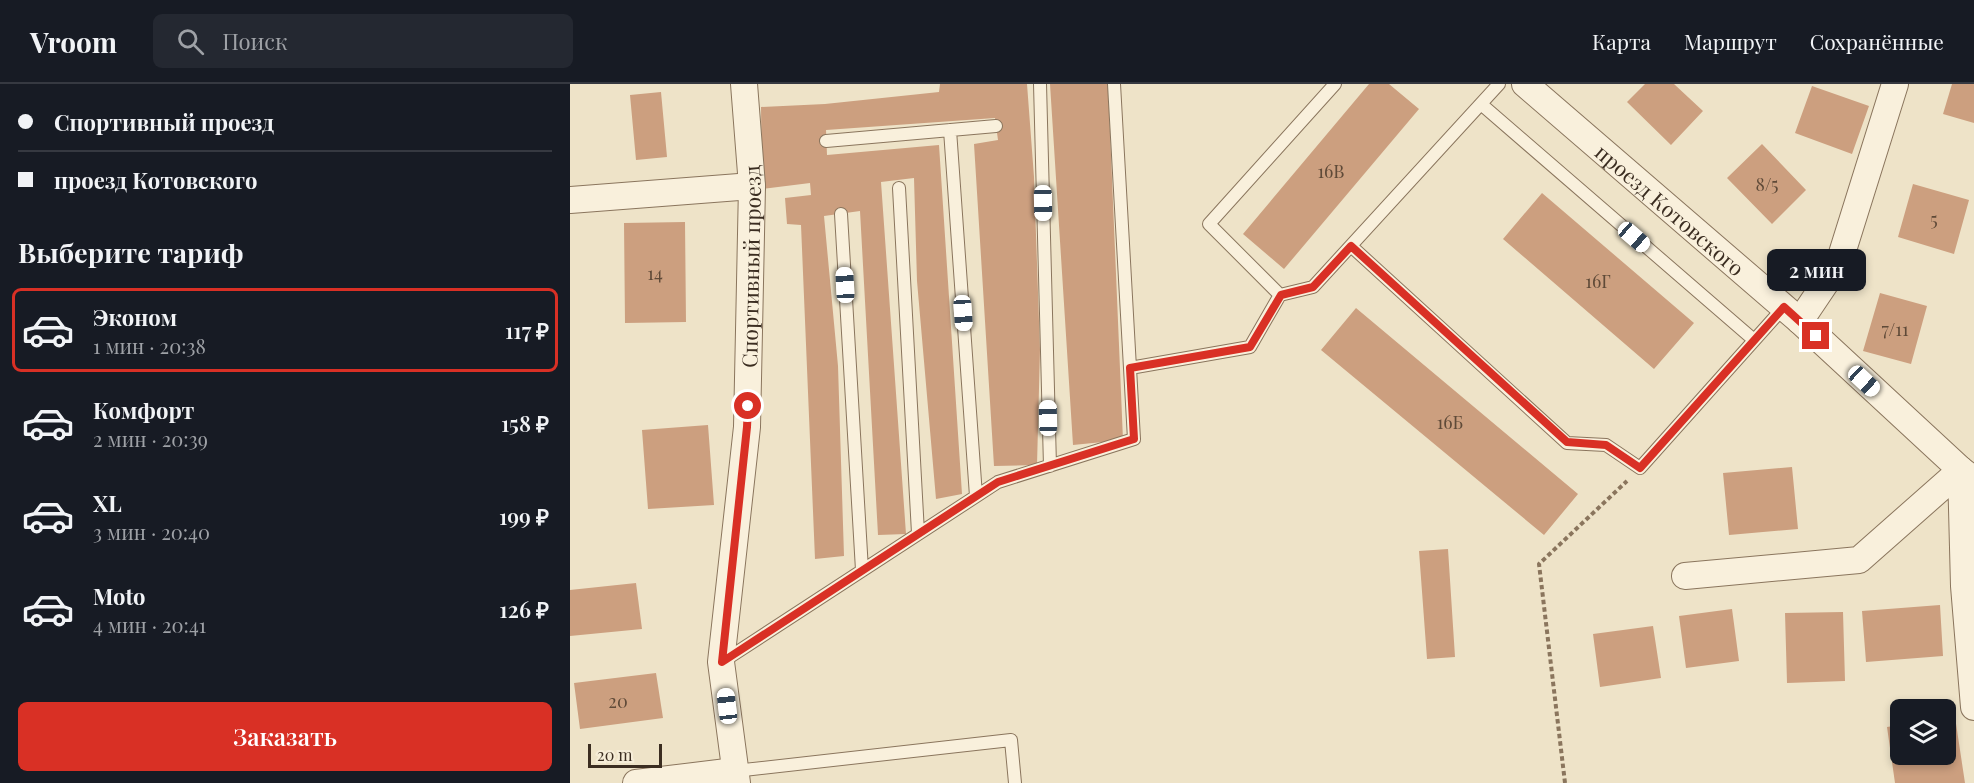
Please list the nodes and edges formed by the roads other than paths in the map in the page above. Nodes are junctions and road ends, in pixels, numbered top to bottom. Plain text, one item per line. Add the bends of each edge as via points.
1 (744, 84) edge
2 (1040, 84) edge
3 (1114, 84) edge
4 (1335, 84) edge
5 (1498, 84) edge
6 (1525, 84) edge
7 (1894, 84) edge
8 (1481, 104) junction
9 (996, 126) dead end
10 (950, 130) junction
11 (826, 141) dead end
12 (752, 186) junction
13 (899, 188) dead end
14 (570, 200) edge
15 (841, 214) dead end
16 (1351, 246) junction
17 (1281, 295) junction
18 (1792, 314) junction
19 (1754, 340) junction
20 (1130, 368) junction
21 (1050, 466) junction
22 (1967, 475) edge
23 (976, 496) junction
24 (918, 533) junction
25 (862, 570) junction
26 (1685, 576) dead end
27 (722, 662) junction
28 (1974, 707) edge
29 (736, 777) edge
30 (636, 783) edge
31 (1016, 783) edge

1 - 12 street, Спортивный проезд
2 - 21 lane
3 - 20 lane
4 - 17 lane via 1209,224
5 - 8 lane
6 - 18 street, проезд Котовского
7 - 18 street via 1839,263
8 - 16 lane
8 - 19 lane
9 - 10 lane
10 - 11 lane
10 - 23 lane
12 - 14 street
12 - 27 street, Спортивный проезд via 747,427
13 - 24 lane
15 - 25 lane
16 - 17 lane via 1313,287
16 - 19 lane via 1567,442 1606,445 1640,468
17 - 20 lane via 1250,347
18 - 19 lane
18 - 22 street, проезд Котовского
20 - 21 lane via 1134,439
21 - 23 lane via 998,482
22 - 26 street via 1859,560
22 - 28 street via 1964,586
23 - 24 lane
24 - 25 lane
25 - 27 lane
27 - 29 street, Спортивный проезд
29 - 30 street
29 - 31 lane via 1011,740

